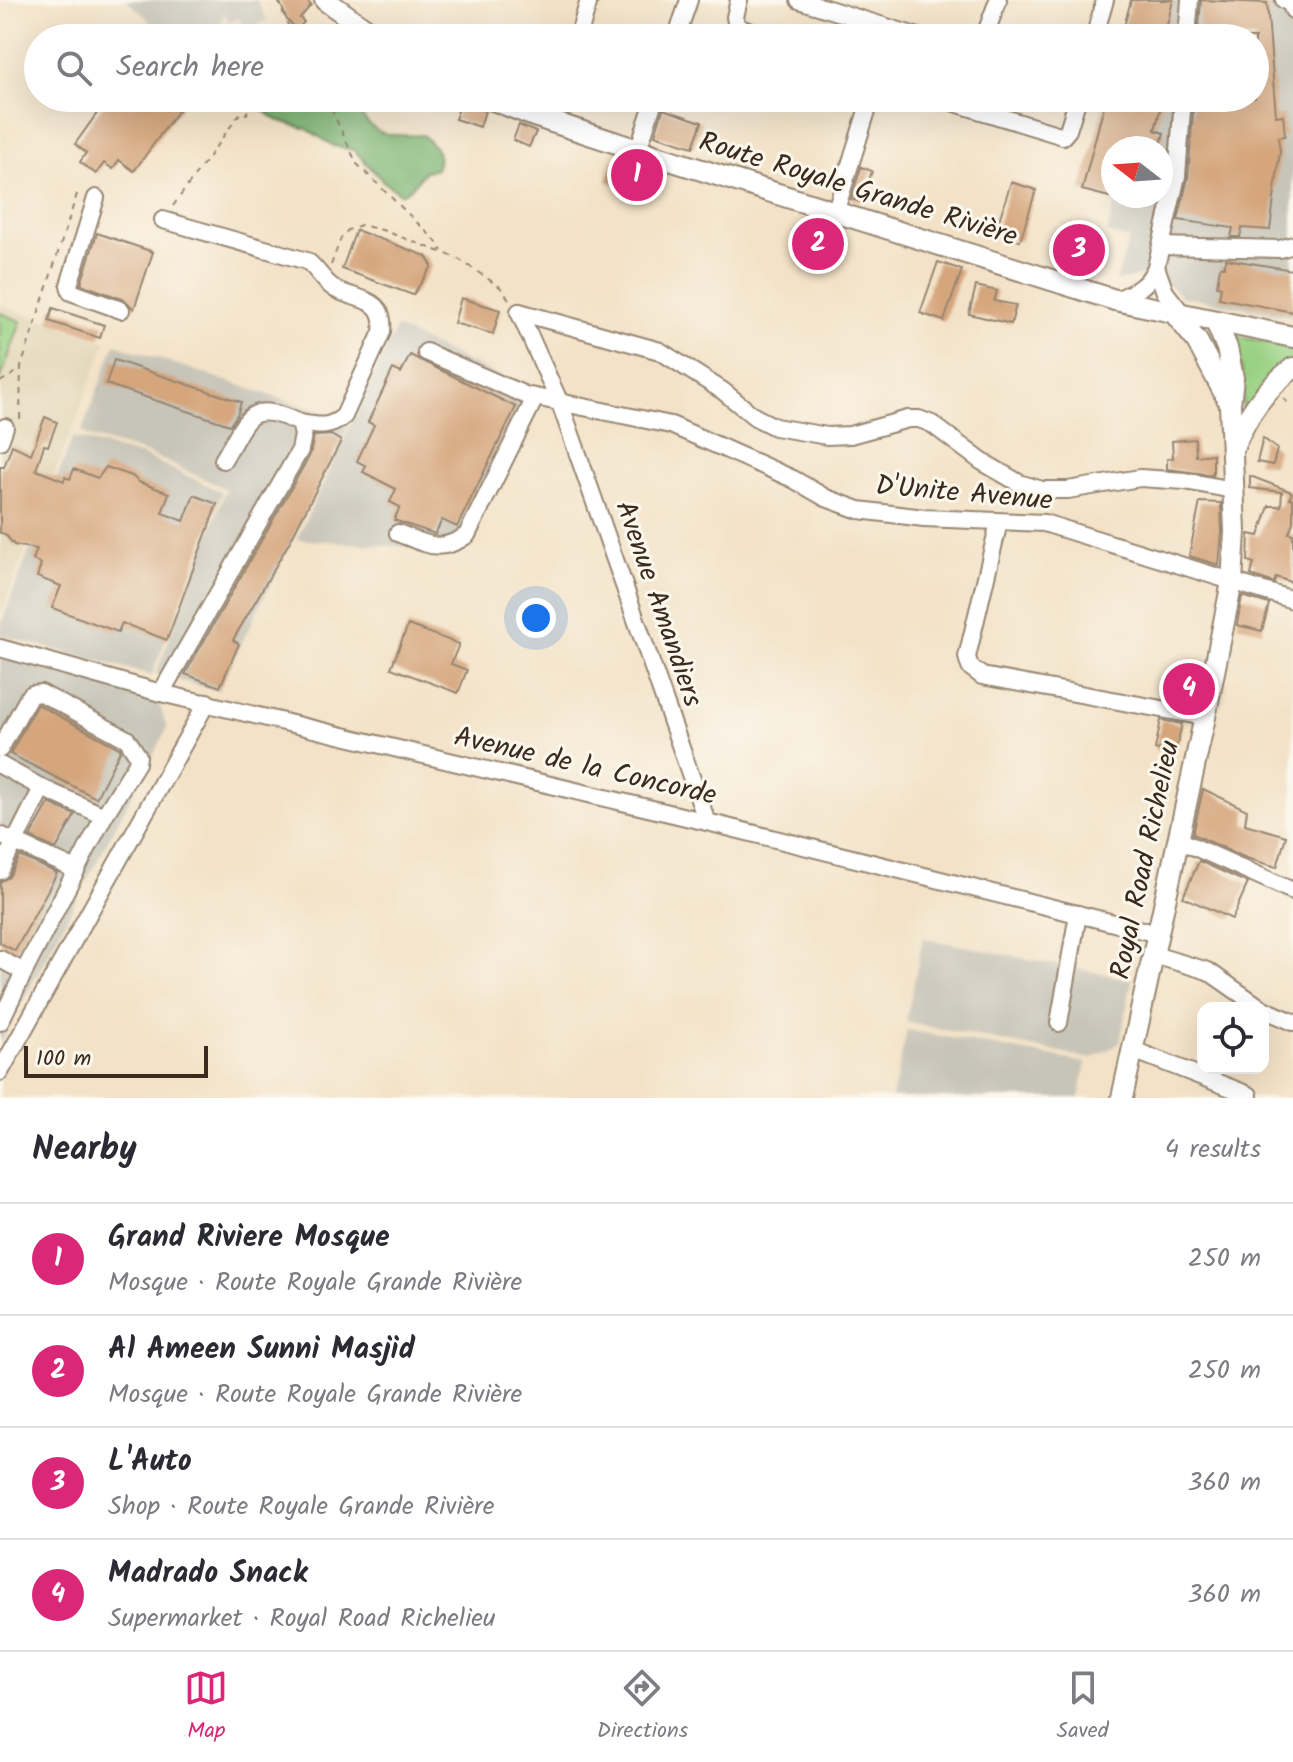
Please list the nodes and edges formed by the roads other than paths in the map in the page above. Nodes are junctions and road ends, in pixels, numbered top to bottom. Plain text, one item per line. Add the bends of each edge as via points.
1 (325, 0) edge
2 (589, 0) edge
3 (689, 0) edge
4 (739, 0) edge
5 (799, 0) edge
6 (998, 0) edge
7 (1105, 0) edge
8 (1190, 0) edge
9 (1284, 0) edge
10 (1293, 10) edge
11 (358, 24) edge
12 (582, 24) edge
13 (681, 24) edge
14 (736, 24) edge
15 (877, 24) edge
16 (989, 24) edge
17 (1098, 24) edge
18 (1188, 24) edge
19 (524, 112) edge
20 (650, 112) edge
21 (867, 112) edge
22 (985, 112) edge
23 (1074, 112) edge
24 (1182, 112) edge
25 (638, 150) junction
26 (96, 198) dead end
27 (835, 213) junction
28 (163, 220) road end
29 (1293, 245) edge
30 (1161, 246) junction
31 (1156, 267) junction
32 (1115, 300) junction
33 (121, 310) dead end
34 (1178, 314) junction
35 (1216, 322) junction
36 (1293, 337) edge
37 (426, 352) dead end
38 (1210, 363) junction
39 (1293, 368) edge
40 (535, 398) junction
41 (560, 403) junction
42 (1230, 404) junction
43 (300, 423) junction
44 (1232, 451) junction
45 (223, 460) dead end
46 (1233, 490) junction
47 (999, 522) junction
48 (398, 533) dead end
49 (1232, 582) junction
50 (1293, 600) edge
51 (0, 648) edge
52 (161, 693) junction
53 (207, 702) junction
54 (1205, 717) junction
55 (0, 749) edge
56 (0, 765) edge
57 (42, 788) junction
58 (104, 816) junction
59 (707, 822) junction
60 (8, 839) edge
61 (1179, 840) junction
62 (76, 870) junction
63 (0, 871) edge
64 (1293, 891) edge
65 (1078, 914) junction
66 (1158, 934) junction
67 (1154, 955) junction
68 (0, 959) edge
69 (24, 972) junction
70 (1252, 1002) edge
71 (1269, 1011) edge
72 (0, 1022) edge
73 (1293, 1022) edge
74 (1059, 1023) dead end
75 (1133, 1050) junction
76 (5, 1053) edge
77 (0, 1072) edge
78 (1249, 1095) dead end
79 (1122, 1098) edge

1 - 11 main road
2 - 12 street
3 - 13 street
4 - 14 street
5 - 15 street
6 - 16 street
7 - 17 street
8 - 18 street
9 - 10 street
19 - 25 main road, Route Royale Grande Rivière
20 - 25 street
21 - 27 street
22 - 23 street via 1063,136
24 - 30 street via 1177,176
25 - 27 main road, Route Royale Grande Rivière
26 - 33 street via 69,285 71,292
27 - 32 main road, Route Royale Grande Rivière
28 - 43 street via 307,261 333,288 381,310 382,332 344,416 326,427
29 - 30 street
30 - 31 street
31 - 32 street via 1142,288
31 - 34 street
32 - 34 main road, Route Royale Grande Rivière
34 - 35 main road, Route Royale Grande Rivière
34 - 38 main road
35 - 36 main road, Route Royale Grande Rivière
35 - 38 main road via 1206,344
35 - 42 main road, Royal Road Richelieu via 1232,366
37 - 40 street, D'Unite Avenue
38 - 42 main road
39 - 44 main road via 1261,396
40 - 41 street, D'Unite Avenue
40 - 48 street via 467,535 436,547
41 - 46 street, Avenue Amandiers via 519,312 660,351 775,427 850,435 919,419 1019,483 1042,490 1140,478
41 - 47 street, D'Unite Avenue via 671,425 859,510
41 - 59 street, Avenue Amandiers
42 - 44 main road, Royal Road Richelieu
43 - 45 street via 260,410 249,417
43 - 52 street via 300,450
44 - 46 main road, Royal Road Richelieu
46 - 49 main road, Royal Road Richelieu
47 - 49 street, D'Unite Avenue via 1044,523
47 - 54 street via 967,657 970,667 982,676
49 - 50 street, D'Unite Avenue
49 - 54 main road, Royal Road Richelieu
51 - 52 street, Avenue de la Concorde
52 - 53 street, Avenue de la Concorde
53 - 59 street, Avenue de la Concorde
53 - 76 street
54 - 61 main road, Royal Road Richelieu
55 - 58 street via 32,694 41,693 127,739 136,750 137,763
56 - 57 street
57 - 58 street
57 - 60 street
58 - 62 street
59 - 65 street, Avenue de la Concorde
60 - 62 street
60 - 63 street
61 - 64 street
61 - 66 main road, Royal Road Richelieu
62 - 69 street
65 - 66 street, Avenue de la Concorde
65 - 74 street
66 - 67 main road, Royal Road Richelieu
67 - 70 street via 1208,971
67 - 75 main road, Royal Road Richelieu
68 - 69 street
69 - 72 street
71 - 73 street
75 - 78 street
75 - 79 main road, Royal Road Richelieu
76 - 77 street

